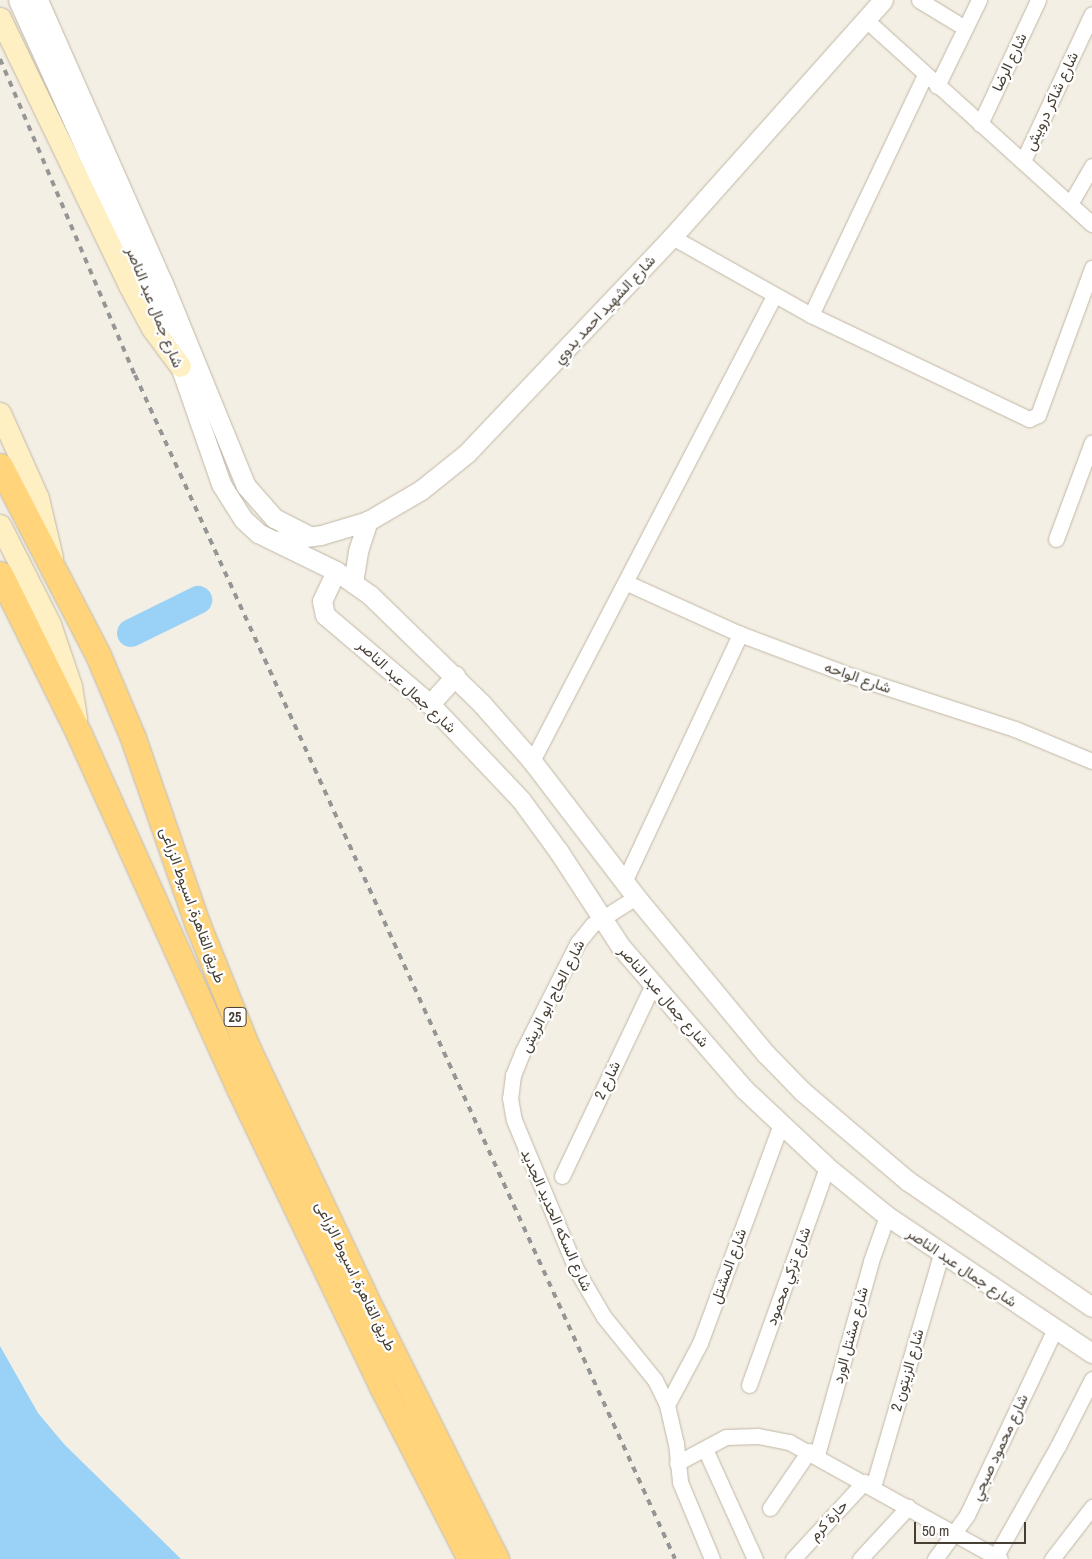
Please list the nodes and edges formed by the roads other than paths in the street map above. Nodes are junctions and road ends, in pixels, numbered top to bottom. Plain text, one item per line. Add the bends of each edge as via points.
1 (18, 0) edge
2 (38, 0) edge
3 (883, 0) edge
4 (918, 0) edge
5 (979, 0) edge
6 (1038, 0) edge
7 (1092, 14) edge
8 (865, 19) junction
9 (1, 21) edge
10 (965, 28) junction
11 (925, 75) junction
12 (938, 86) junction
13 (980, 124) junction
14 (1022, 161) junction
15 (1092, 166) edge
16 (1070, 204) junction
17 (1092, 224) edge
18 (672, 237) junction
19 (1092, 268) edge
20 (774, 296) junction
21 (811, 315) junction
22 (180, 366) junction
23 (0, 412) edge
24 (1092, 442) edge
25 (0, 466) edge
26 (368, 521) junction
27 (0, 525) edge
28 (310, 536) junction
29 (1056, 539) dead end
30 (273, 541) junction
31 (54, 565) junction
32 (336, 571) junction
33 (0, 574) edge
34 (354, 583) junction
35 (628, 583) junction
36 (740, 634) junction
37 (455, 676) junction
38 (430, 704) junction
39 (79, 734) junction
40 (532, 761) junction
41 (1092, 761) edge
42 (624, 882) junction
43 (636, 897) junction
44 (601, 920) junction
45 (653, 984) junction
46 (514, 1120) joint
47 (781, 1124) junction
48 (827, 1167) junction
49 (562, 1176) dead end
50 (887, 1216) junction
51 (941, 1254) junction
52 (1092, 1307) edge
53 (1055, 1329) junction
54 (1092, 1353) edge
55 (1092, 1378) edge
56 (749, 1385) dead end
57 (667, 1405) junction
58 (705, 1449) junction
59 (813, 1453) junction
60 (677, 1463) junction
61 (868, 1484) junction
62 (908, 1507) junction
63 (770, 1508) dead end
64 (1092, 1508) edge
65 (955, 1534) junction
66 (996, 1558) edge
67 (470, 1559) edge
68 (496, 1559) edge
69 (712, 1559) edge
70 (756, 1559) edge
71 (793, 1559) edge
72 (860, 1559) edge
73 (934, 1559) edge
74 (1052, 1559) edge

1 - 22 street, شارع جمال عبد الناصر via 131,249
2 - 28 street, شارع جمال عبد الناصر via 163,283 246,486 274,518
3 - 8 street, شارع الشهيد احمد بدوي
4 - 10 street
5 - 10 street
6 - 13 street, شارع الرضا
7 - 14 street, شارع شاكر درويش
8 - 11 street
8 - 18 street, شارع الشهيد احمد بدوي
9 - 22 main road via 128,285 152,328
10 - 12 street
11 - 12 street
11 - 21 street
12 - 13 street
13 - 14 street
14 - 16 street
15 - 16 street
16 - 17 street
18 - 20 street
18 - 26 street, شارع الشهيد احمد بدوي via 467,453 421,490
19 - 21 street via 1038,415 1032,419
20 - 21 street
20 - 35 street
22 - 30 street, شارع جمال عبد الناصر via 230,503 242,519
23 - 31 main road via 38,498
24 - 29 street
25 - 31 highway, طريق القاهرة, اسيوط الزراعى / 25
26 - 28 street, شارع الشهيد احمد بدوي
26 - 34 street via 358,551
27 - 39 main road via 56,639 71,686
28 - 30 street, شارع الشهيد احمد بدوي
30 - 32 street, شارع جمال عبد الناصر
31 - 68 highway, طريق القاهرة, اسيوط الزراعى / 25 via 98,655 133,738 197,923 248,1049 372,1311
32 - 34 street, شارع جمال عبد الناصر
32 - 38 street, شارع جمال عبد الناصر via 322,601 323,612
33 - 39 highway, طريق القاهرة, اسيوط الزراعى / 25
34 - 37 street, شارع جمال عبد الناصر
35 - 36 street, شارع الواحه
35 - 40 street
36 - 41 street, شارع الواحه via 852,676 1015,729
36 - 42 street
37 - 38 street
37 - 40 street, شارع جمال عبد الناصر
38 - 44 street, شارع جمال عبد الناصر via 521,800 559,852
39 - 67 highway, طريق القاهرة, اسيوط الزراعى / 25 via 242,1094 381,1385
40 - 42 street, شارع جمال عبد الناصر
42 - 43 street, شارع جمال عبد الناصر
43 - 44 street, شارع الحاج ابو الريش
43 - 52 street, شارع جمال عبد الناصر via 766,1054 803,1092 908,1180
44 - 45 street, شارع جمال عبد الناصر
44 - 46 street, شارع الحاج ابو الريش via 578,942 522,1053 513,1074 510,1098
45 - 47 street, شارع جمال عبد الناصر via 744,1089
45 - 49 street, شارع 2
46 - 57 street, شارع السكه الحديد الجديد via 577,1271 604,1317 655,1380
47 - 48 street, شارع جمال عبد الناصر
47 - 57 street, شارع المشتل via 700,1343
48 - 50 street, شارع جمال عبد الناصر
48 - 56 street, شارع تركي محمود
50 - 51 street, شارع جمال عبد الناصر
50 - 59 street, شارع مشتل الورد
51 - 53 street, شارع جمال عبد الناصر
51 - 61 street, شارع الزيتون 2
53 - 54 street, شارع جمال عبد الناصر
53 - 65 street, شارع محمود صبحي
55 - 66 street
57 - 60 street, شارع السكه الحديد الجديد
58 - 59 street via 726,1437 758,1436 789,1442
58 - 60 street
58 - 70 street
59 - 61 street
59 - 63 street, شارع مشتل الورد
60 - 69 street, شارع السكه الحديد الجديد via 686,1500
61 - 62 street
61 - 71 street, حارة كرم
62 - 65 street
62 - 72 street
64 - 74 street
65 - 66 street
65 - 73 street, شارع محمود صبحي

